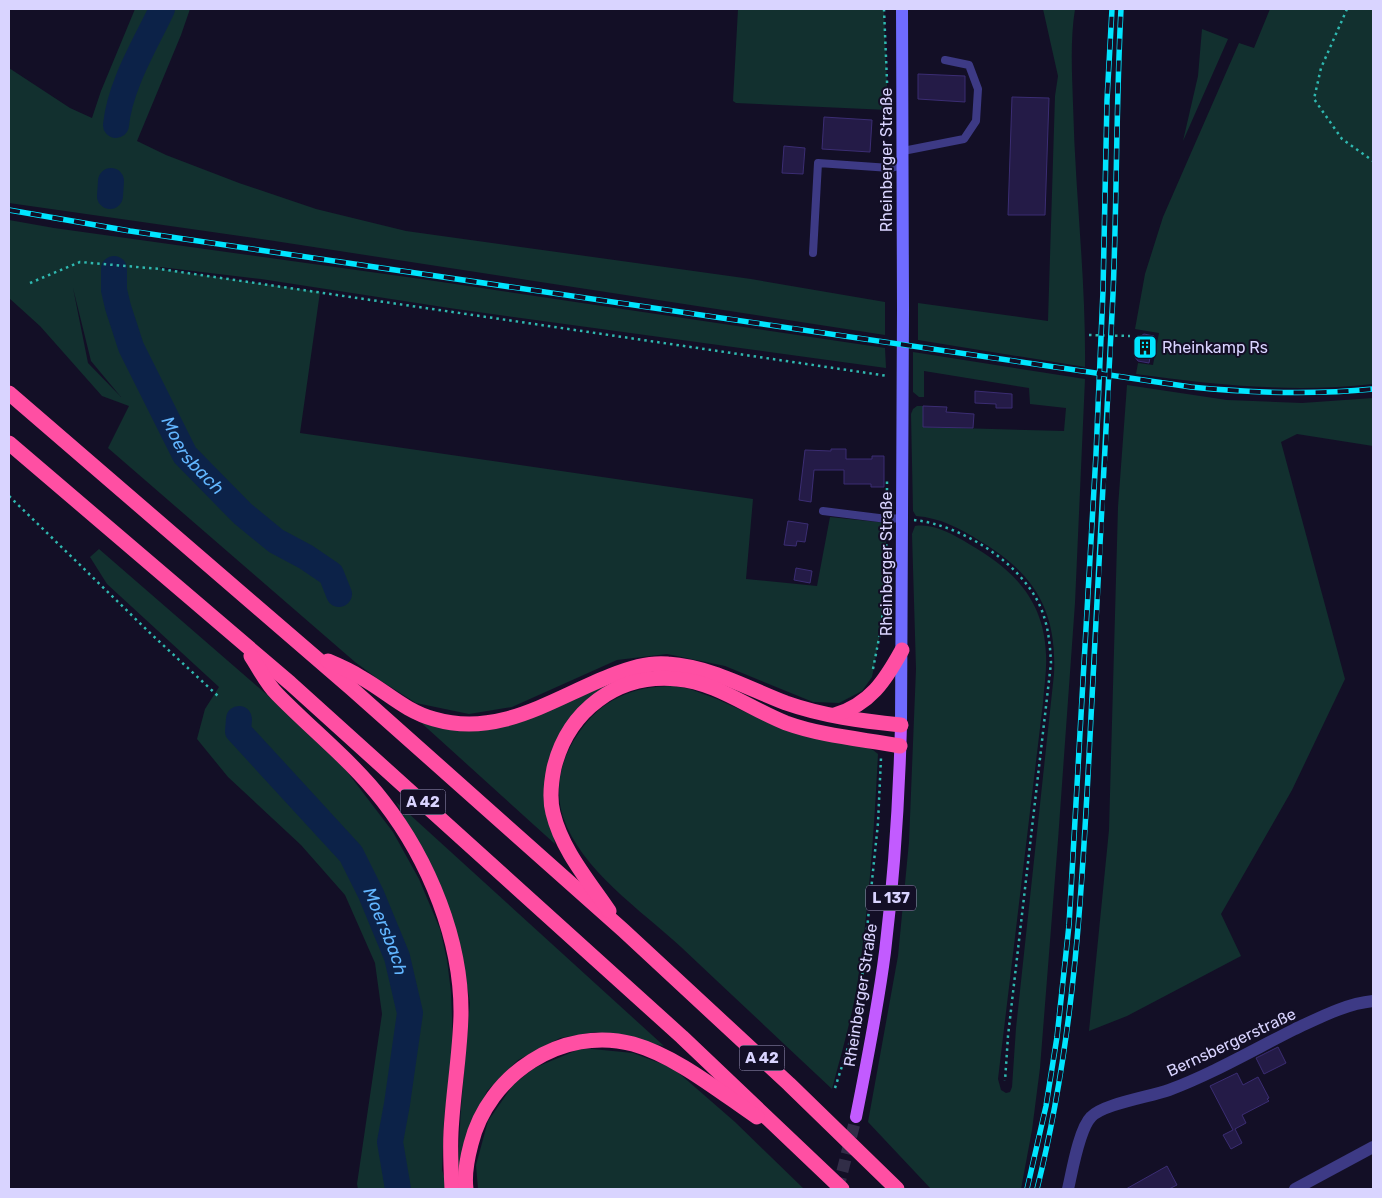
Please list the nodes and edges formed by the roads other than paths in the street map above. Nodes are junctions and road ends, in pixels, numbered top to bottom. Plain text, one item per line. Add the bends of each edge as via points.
1 (902, 9) edge
2 (945, 60) dead end
3 (903, 151) junction
4 (903, 165) junction
5 (813, 253) dead end
6 (9, 393) edge
7 (9, 443) edge
8 (823, 511) dead end
9 (902, 518) junction
10 (239, 638) junction
11 (307, 650) junction
12 (902, 650) junction
13 (833, 716) junction
14 (901, 725) junction
15 (900, 746) junction
16 (623, 930) junction
17 (1373, 1001) edge
18 (856, 1117) tunnel mouth
19 (794, 1141) junction
20 (1373, 1147) edge
21 (452, 1189) edge
22 (466, 1189) edge
23 (842, 1189) edge
24 (897, 1189) edge
25 (1068, 1189) edge
26 (1295, 1189) edge

1 - 3 main road, Rheinberger Straße / L 137
2 - 3 lane via 969,65 978,89 976,121 964,139
3 - 4 main road, Rheinberger Straße / L 137
4 - 5 lane via 890,168 818,163
4 - 9 main road, Rheinberger Straße / L 137
6 - 11 highway, A 42
7 - 10 highway, A 42
8 - 9 lane
9 - 12 main road, Rheinberger Straße / L 137
10 - 19 highway, A 42
10 - 21 highway via 275,692 351,764 384,801 420,860 440,904 451,938 460,1006 451,1132
11 - 13 highway via 363,678 413,711 454,723 472,724 525,714 624,671 666,664 711,672 784,702
11 - 16 highway, A 42
12 - 13 highway via 864,702
12 - 14 main road, Rheinberger Straße / L 137
13 - 14 highway
14 - 15 main road, Rheinberger Straße / L 137
15 - 16 highway via 797,727 708,686 685,680 646,679 608,693 591,706 567,734 559,750 550,791 552,812 564,846
15 - 18 main road, Rheinberger Straße / L 137 via 885,953
16 - 24 highway, A 42
17 - 25 street, Bernsbergerstraße via 1334,1010 1192,1081 1096,1112 1082,1133
19 - 22 highway via 658,1052 612,1040 585,1041 539,1055 500,1086 487,1103 474,1130 467,1159
19 - 23 highway, A 42
20 - 26 street

